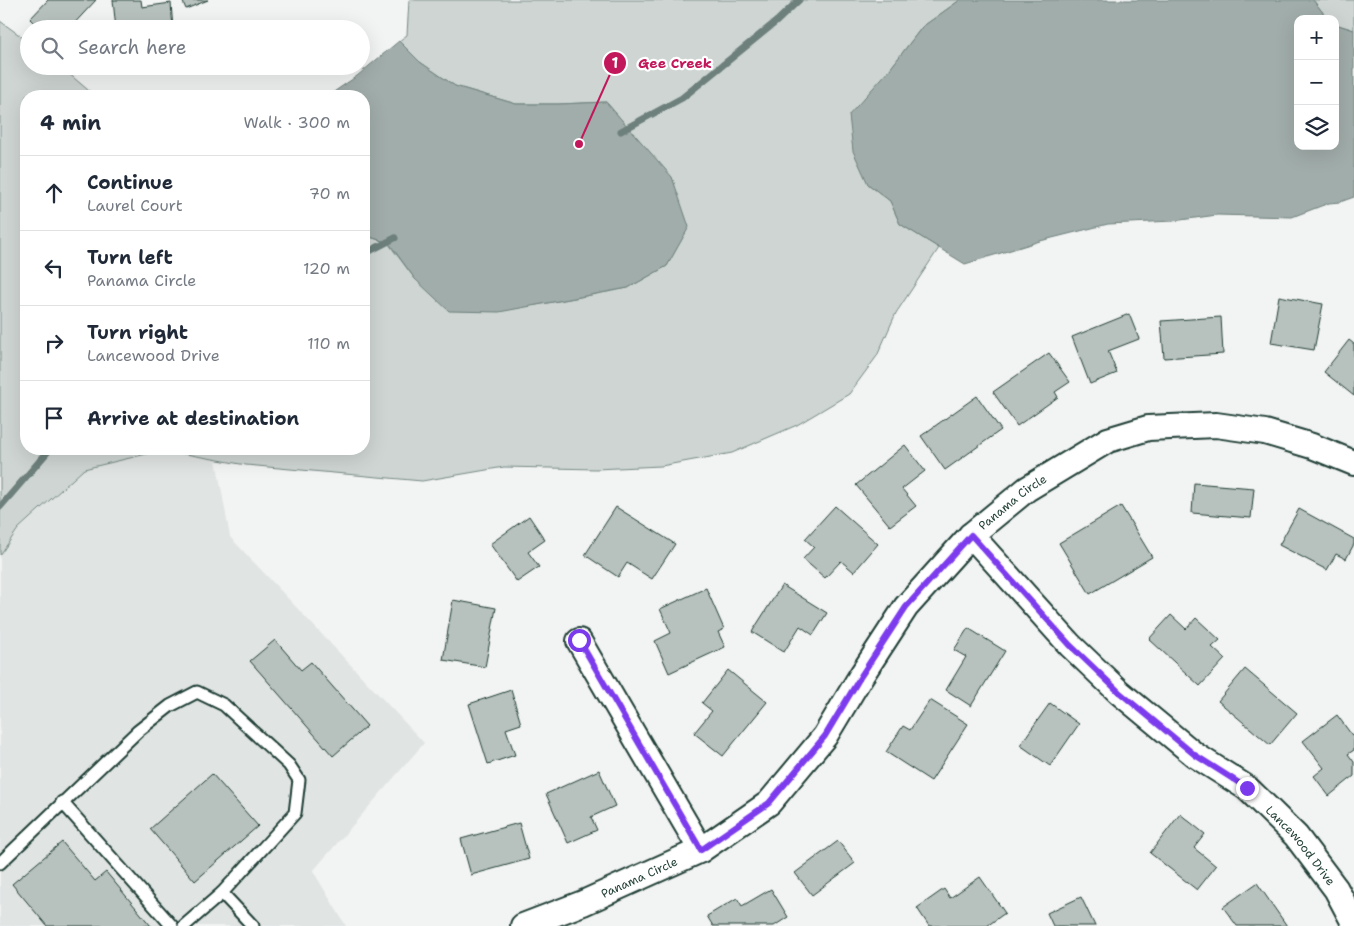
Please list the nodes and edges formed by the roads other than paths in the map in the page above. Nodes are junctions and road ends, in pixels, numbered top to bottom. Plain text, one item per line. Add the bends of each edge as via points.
1 (1354, 463) edge
2 (971, 535) junction
3 (579, 640) dead end
4 (62, 802) junction
5 (701, 850) junction
6 (0, 863) edge
7 (222, 893) junction
8 (1354, 923) edge
9 (172, 926) edge
10 (184, 926) edge
11 (254, 926) edge
12 (523, 926) edge

1 - 2 street, Panama Circle via 1265,432 1216,425 1148,428 1108,440 1027,489
2 - 5 street, Panama Circle via 906,607 825,736 769,803
2 - 8 street, Lancewood Drive via 1070,645 1119,692 1195,755 1247,788 1296,836 1336,889
3 - 5 street
4 - 6 lane
4 - 7 lane via 138,730 170,706 197,692 224,704 289,765 299,780 295,813
4 - 9 lane
5 - 12 street, Panama Circle
7 - 10 lane
7 - 11 lane

